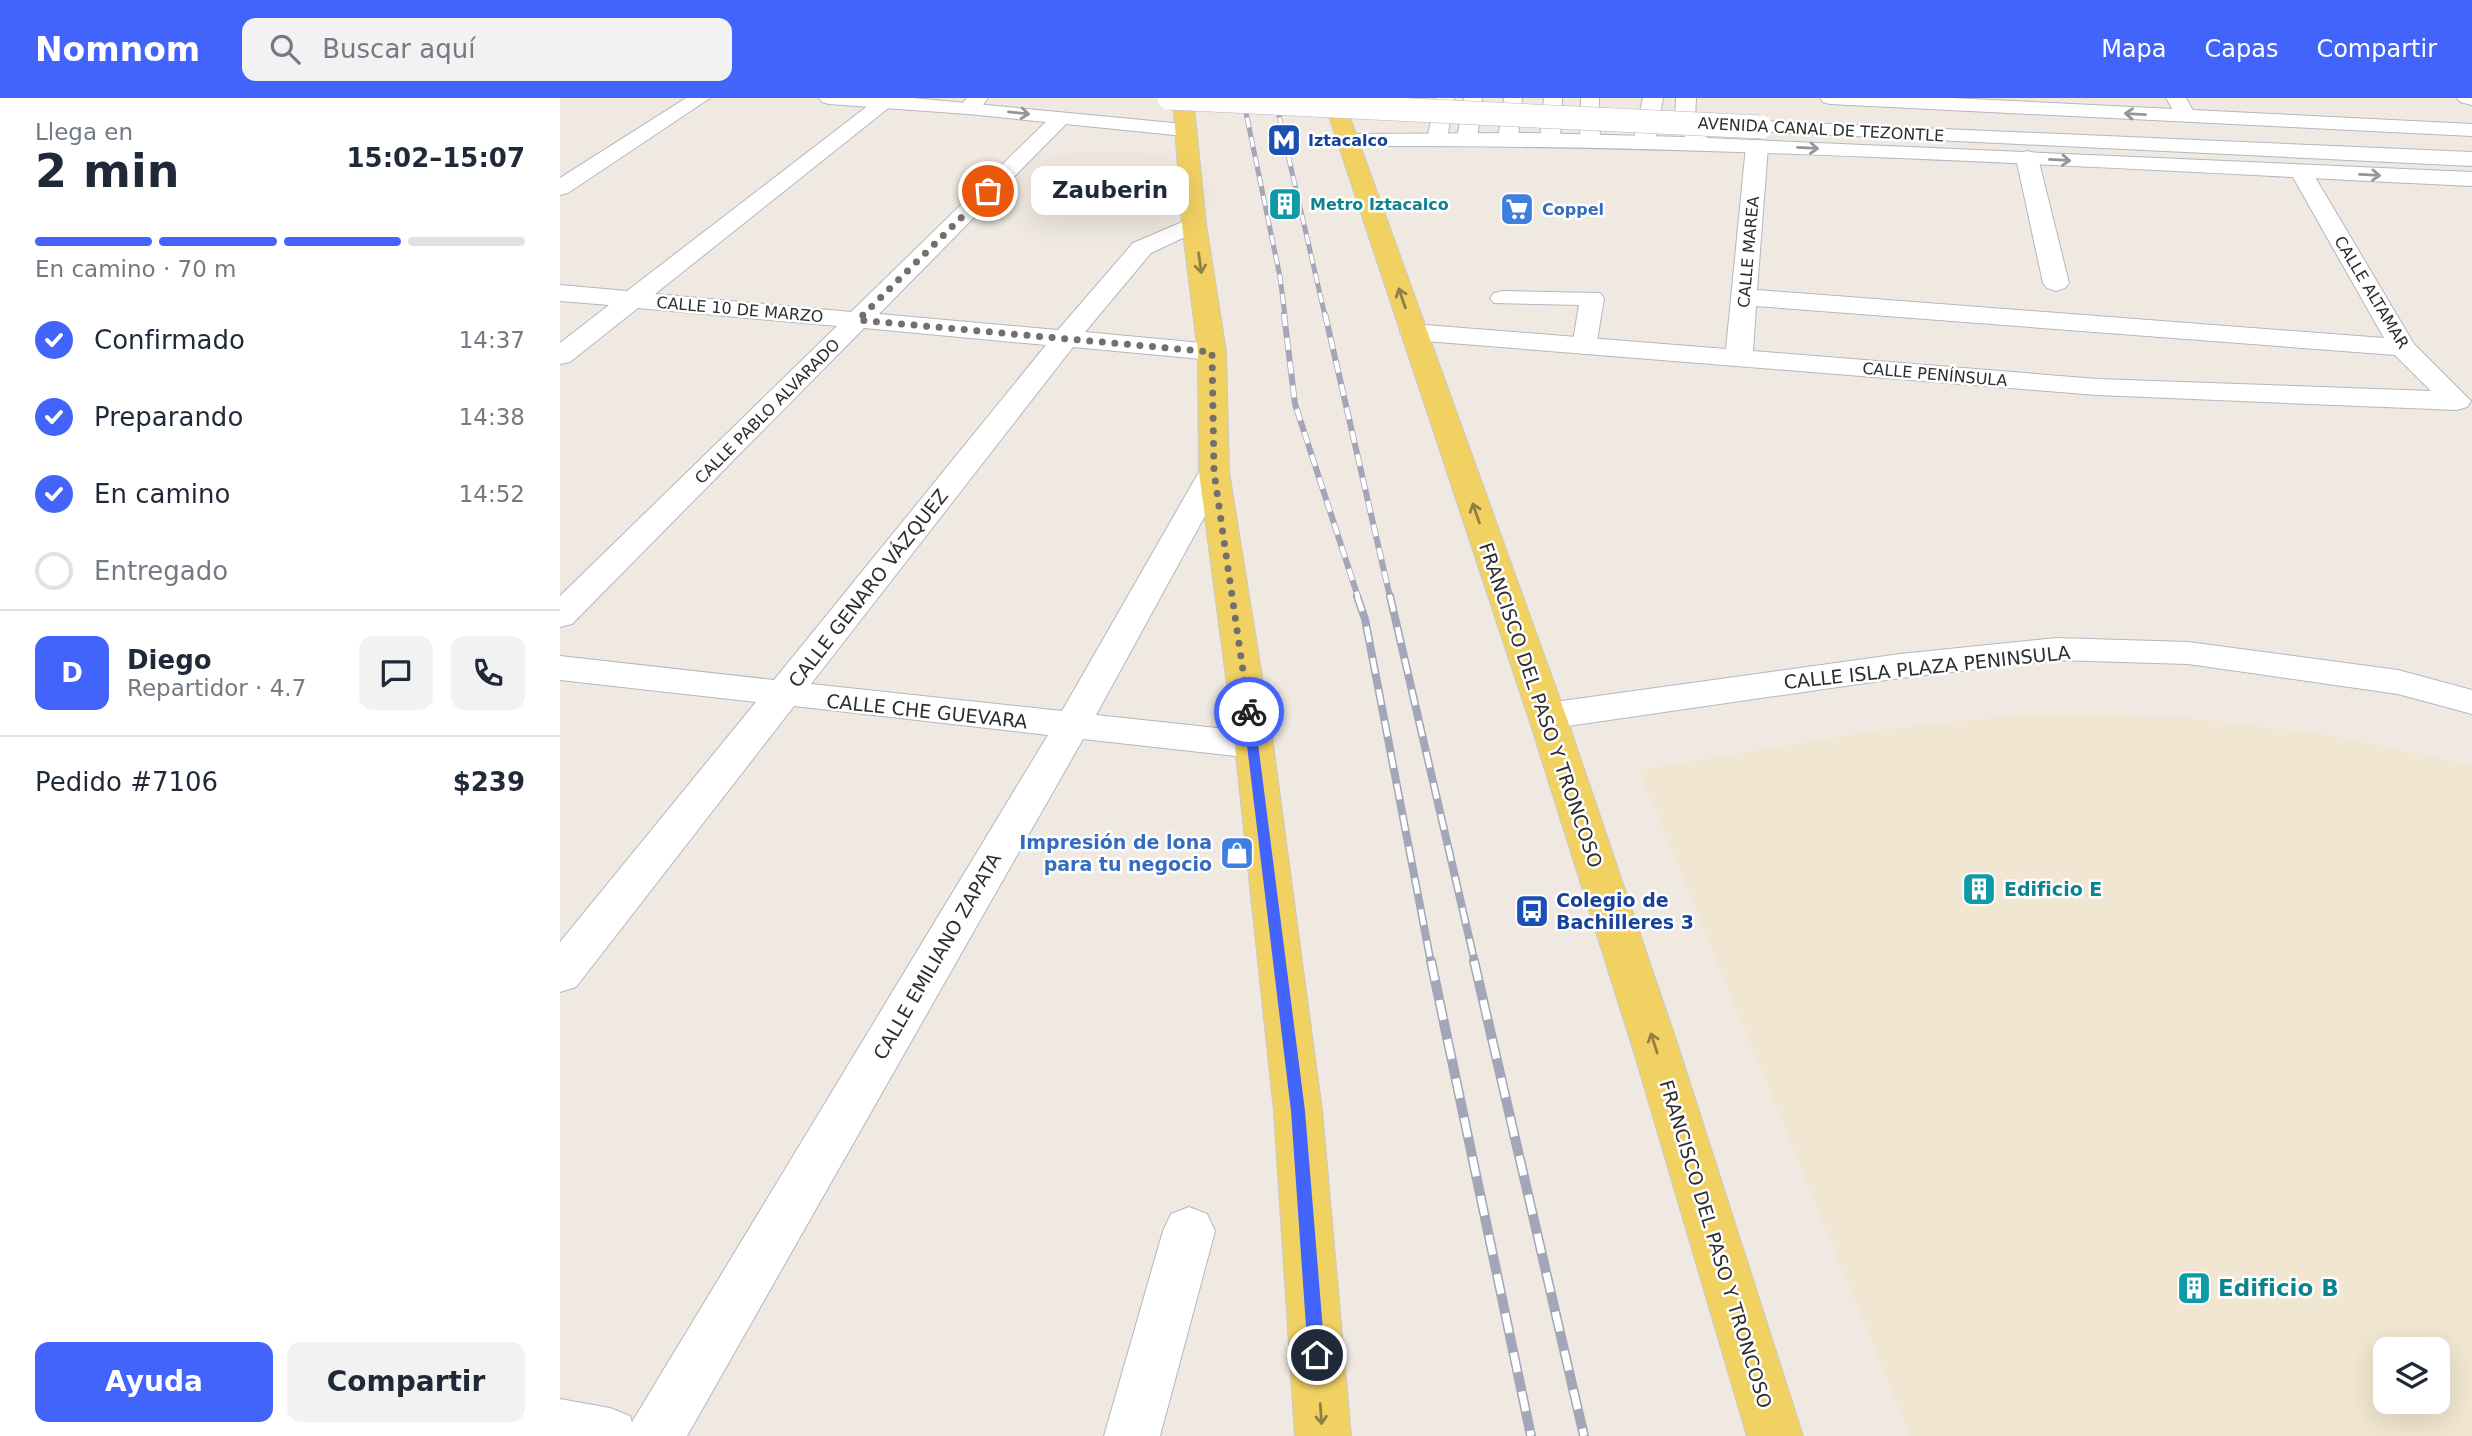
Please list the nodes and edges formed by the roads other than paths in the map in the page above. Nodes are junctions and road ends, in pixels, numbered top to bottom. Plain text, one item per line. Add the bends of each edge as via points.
1 (700, 98) edge
2 (829, 98) edge
3 (1333, 98) edge
4 (1445, 98) edge
5 (1454, 98) edge
6 (1473, 98) edge
7 (1513, 98) edge
8 (1553, 98) edge
9 (1590, 98) edge
10 (1653, 98) edge
11 (1686, 98) edge
12 (1830, 98) edge
13 (853, 99) edge
14 (889, 100) edge
15 (930, 101) edge
16 (1984, 102) edge
17 (973, 103) edge
18 (2181, 107) edge
19 (1179, 108) edge
20 (1062, 117) junction
21 (1760, 128) junction
22 (2472, 130) edge
23 (1437, 139) junction
24 (1467, 139) junction
25 (1508, 139) junction
26 (1550, 139) junction
27 (1348, 140) junction
28 (1590, 141) junction
29 (1644, 142) junction
30 (1700, 144) junction
31 (2472, 145) edge
32 (2027, 158) junction
33 (2472, 159) edge
34 (2301, 172) junction
35 (2472, 179) edge
36 (560, 188) edge
37 (1194, 224) junction
38 (2056, 283) dead end
39 (560, 293) edge
40 (1744, 297) junction
41 (1502, 298) dead end
42 (633, 299) junction
43 (858, 320) junction
44 (1413, 332) junction
45 (1066, 338) junction
46 (1584, 347) junction
47 (2403, 348) junction
48 (1212, 352) junction
49 (2088, 355) junction
50 (560, 356) edge
51 (1739, 358) junction
52 (2457, 401) joint
53 (1214, 472) junction
54 (560, 616) edge
55 (560, 668) edge
56 (784, 695) junction
57 (2472, 702) edge
58 (1547, 716) junction
59 (1072, 727) junction
60 (1254, 746) junction
61 (560, 974) edge
62 (1189, 1231) dead end
63 (560, 1427) edge
64 (610, 1436) edge
65 (654, 1436) edge
66 (1132, 1436) edge
67 (1323, 1436) edge
68 (1776, 1436) edge

1 - 36 street
2 - 13 street, AVENIDA CANAL DE TEZONTLE
3 - 27 main road, FRANCISCO DEL PASO Y TRONCOSO
4 - 23 lane
5 - 21 street, AVENIDA CANAL DE TEZONTLE
6 - 24 lane
7 - 25 lane
8 - 26 lane
9 - 28 lane
10 - 29 street
11 - 30 street via 1685,119
12 - 16 street, AVENIDA CANAL DE TEZONTLE
13 - 14 street, AVENIDA CANAL DE TEZONTLE
14 - 15 street, AVENIDA CANAL DE TEZONTLE
14 - 42 street
15 - 17 street, AVENIDA CANAL DE TEZONTLE
18 -> 16 street, AVENIDA CANAL DE TEZONTLE
17 -> 20 street, AVENIDA CANAL DE TEZONTLE
18 - 22 street, AVENIDA CANAL DE TEZONTLE
19 - 20 street, AVENIDA CANAL DE TEZONTLE
19 - 21 street, AVENIDA CANAL DE TEZONTLE, bridge
19 - 37 main road
20 - 43 street, CALLE PABLO ALVARADO
21 - 30 street, AVENIDA CANAL DE TEZONTLE
21 - 31 street, AVENIDA CANAL DE TEZONTLE
21 -> 32 street, AVENIDA CANAL DE TEZONTLE
21 - 33 street, AVENIDA CANAL DE TEZONTLE
21 - 40 street, CALLE MAREA
23 - 24 street, AVENIDA CANAL DE TEZONTLE
23 - 27 street, AVENIDA CANAL DE TEZONTLE
24 - 25 street, AVENIDA CANAL DE TEZONTLE
25 - 26 street, AVENIDA CANAL DE TEZONTLE
26 - 28 street, AVENIDA CANAL DE TEZONTLE
44 -> 27 main road, FRANCISCO DEL PASO Y TRONCOSO
28 - 29 street, AVENIDA CANAL DE TEZONTLE
29 - 30 street, AVENIDA CANAL DE TEZONTLE
32 -> 34 street, AVENIDA CANAL DE TEZONTLE
32 - 38 street
34 -> 35 street, AVENIDA CANAL DE TEZONTLE
34 - 47 street, CALLE ALTAMAR
37 - 45 street, CALLE GENARO VÁZQUEZ via 1142,248
37 -> 48 main road
39 - 42 street, CALLE 10 DE MARZO
40 - 49 street
40 - 51 street, CALLE MAREA
41 - 46 lane via 1592,298
42 - 43 street, CALLE 10 DE MARZO
42 - 50 street
43 - 45 street, CALLE 10 DE MARZO
43 - 54 street, CALLE PABLO ALVARADO
44 - 46 street, CALLE PENÍNSULA
58 -> 44 main road, FRANCISCO DEL PASO Y TRONCOSO
45 - 48 street, CALLE 10 DE MARZO
45 - 56 street, CALLE GENARO VÁZQUEZ
46 - 51 street, CALLE PENÍNSULA
47 - 49 street
47 - 52 street, CALLE ALTAMAR
48 - 53 main road
49 - 51 street, CALLE PENÍNSULA
49 - 52 street, CALLE PENÍNSULA
53 - 59 street, CALLE EMILIANO ZAPATA
53 - 60 main road
55 - 56 street, CALLE CHE GUEVARA
56 - 59 street, CALLE CHE GUEVARA
56 - 61 street, CALLE GENARO VÁZQUEZ
57 - 58 street, CALLE ISLA PLAZA PENINSULA via 2398,682 2189,653 2056,649 1900,666
68 -> 58 main road, FRANCISCO DEL PASO Y TRONCOSO
59 - 60 street, CALLE CHE GUEVARA
59 - 65 street, CALLE EMILIANO ZAPATA
60 -> 67 main road via 1298,1111
62 - 66 street
63 - 64 street

